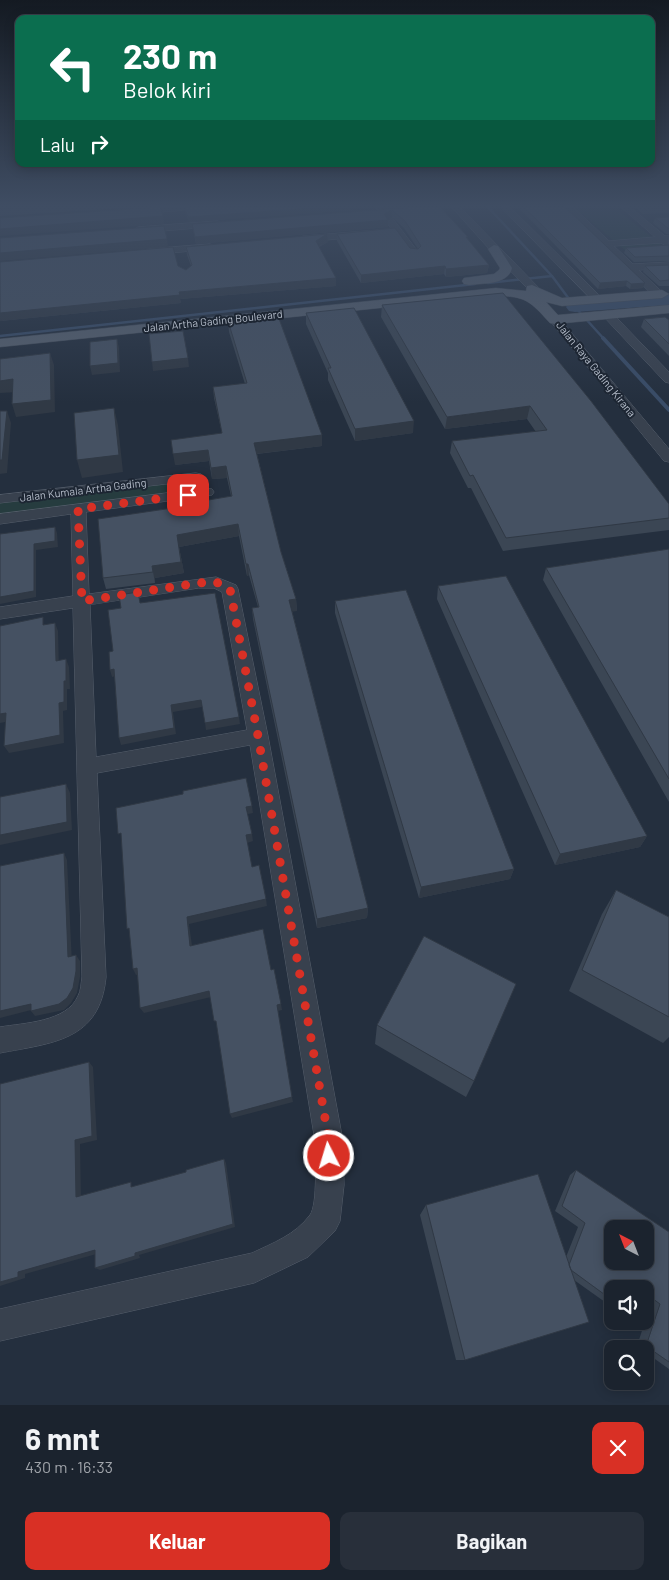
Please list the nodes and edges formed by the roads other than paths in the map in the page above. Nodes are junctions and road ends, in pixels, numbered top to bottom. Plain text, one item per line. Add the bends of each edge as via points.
1 (504, 273) edge
2 (519, 273) edge
3 (568, 273) edge
4 (638, 273) edge
5 (458, 282) dead end
6 (484, 284) junction
7 (532, 287) junction
8 (664, 294) edge
9 (324, 296) dead end
10 (594, 299) junction
11 (669, 309) edge
12 (605, 315) junction
13 (161, 320) junction
14 (555, 320) junction
15 (0, 330) edge
16 (0, 344) edge
17 (669, 379) edge
18 (669, 458) edge
19 (196, 477) dead end
20 (207, 492) dead end
21 (0, 499) edge
22 (78, 509) junction
23 (0, 519) edge
24 (82, 601) junction
25 (0, 613) edge
26 (258, 736) junction
27 (87, 767) junction
28 (0, 1040) edge
29 (0, 1325) edge

1 - 6 main road
2 - 7 street
3 - 10 street
4 - 8 street
5 - 6 main road
6 - 7 main road
6 - 13 main road, Jalan Artha Gading Boulevard
6 - 14 main road, Jalan Raya Gading Kirana via 534,298
7 - 10 main road via 550,299 562,302
8 - 10 main road
9 - 13 main road, Jalan Artha Gading Boulevard
11 - 12 main road
12 - 14 main road
12 - 17 street
13 - 15 main road, Jalan Artha Gading Boulevard
13 - 16 main road, Jalan Artha Gading Boulevard
14 - 18 street, Jalan Raya Gading Kirana
19 - 21 street, Jalan Kumala Artha Gading
20 - 22 street
22 - 23 street
22 - 24 street
24 - 25 street
24 - 26 street via 199,583 216,582 230,589
24 - 27 street
26 - 27 street
26 - 29 street via 329,1141 330,1185 325,1221 298,1247 254,1268
27 - 28 street via 92,992 86,1008 72,1021

